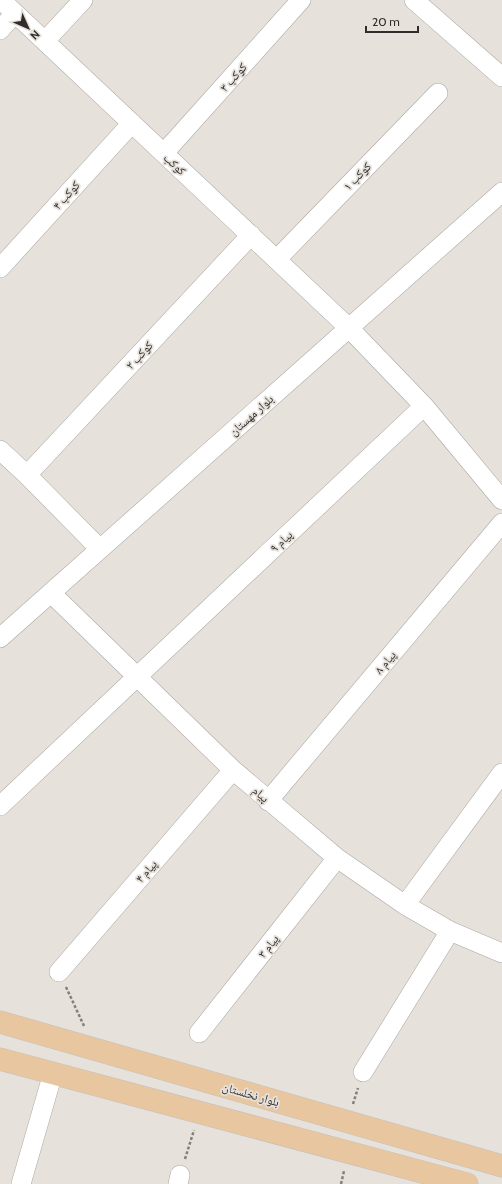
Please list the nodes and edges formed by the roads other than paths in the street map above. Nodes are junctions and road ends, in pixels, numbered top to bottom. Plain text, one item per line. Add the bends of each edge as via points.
1 (1, 0) edge
2 (83, 0) edge
3 (301, 0) edge
4 (414, 0) edge
5 (15, 13) junction
6 (0, 30) edge
7 (45, 41) junction
8 (502, 77) edge
9 (438, 93) dead end
10 (132, 123) junction
11 (164, 153) junction
12 (502, 192) edge
13 (251, 235) junction
14 (277, 259) junction
15 (0, 268) edge
16 (350, 328) junction
17 (424, 406) junction
18 (0, 450) edge
19 (27, 474) junction
20 (502, 500) edge
21 (502, 523) edge
22 (100, 549) junction
23 (51, 593) junction
24 (0, 638) edge
25 (138, 676) junction
26 (233, 770) junction
27 (502, 773) edge
28 (268, 800) junction
29 (0, 806) edge
30 (337, 858) junction
31 (405, 905) junction
32 (450, 931) junction
33 (502, 953) edge
34 (59, 972) road end
35 (0, 1022) edge
36 (199, 1033) dead end
37 (0, 1059) edge
38 (363, 1072) road end
39 (53, 1073) junction
40 (450, 1152) junction
41 (502, 1166) edge
42 (441, 1181) edge
43 (21, 1184) edge
44 (467, 1184) edge

1 - 5 street, کوکب
2 - 7 street
3 - 11 street, کوکب ۳
4 - 8 street
5 - 6 street
5 - 7 street, کوکب
7 - 10 street, کوکب
9 - 14 street, کوکب ۱
10 - 11 street, کوکب
10 - 15 street, کوکب ۴
11 - 13 street, کوکب
12 - 16 street, بلوار مهستان
13 - 14 street, کوکب
13 - 19 street, کوکب ۲
14 - 16 street, کوکب
16 - 17 street, کوکب
16 - 22 street, بلوار مهستان
17 - 20 street, کوکب
17 - 25 street, پیام ۹
18 - 19 street
19 - 22 street
21 - 28 street, پیام ۸
22 - 23 street, بلوار مهستان
23 - 24 street, بلوار مهستان
23 - 25 street, پیام
25 - 26 street, پیام
25 - 29 street, پیام ۹
26 - 28 street, پیام
26 - 34 street, پیام ۴
27 - 31 street
28 - 30 street, پیام
30 - 31 street, پیام
30 - 36 street, پیام ۳
31 - 32 street, پیام
32 - 33 street, پیام
32 - 38 street
35 - 40 main road, بلوار نخلستان
37 - 39 main road
39 - 42 main road
39 - 43 street
40 - 41 main road, بلوار نخلستان
40 - 42 main road
42 - 44 main road

